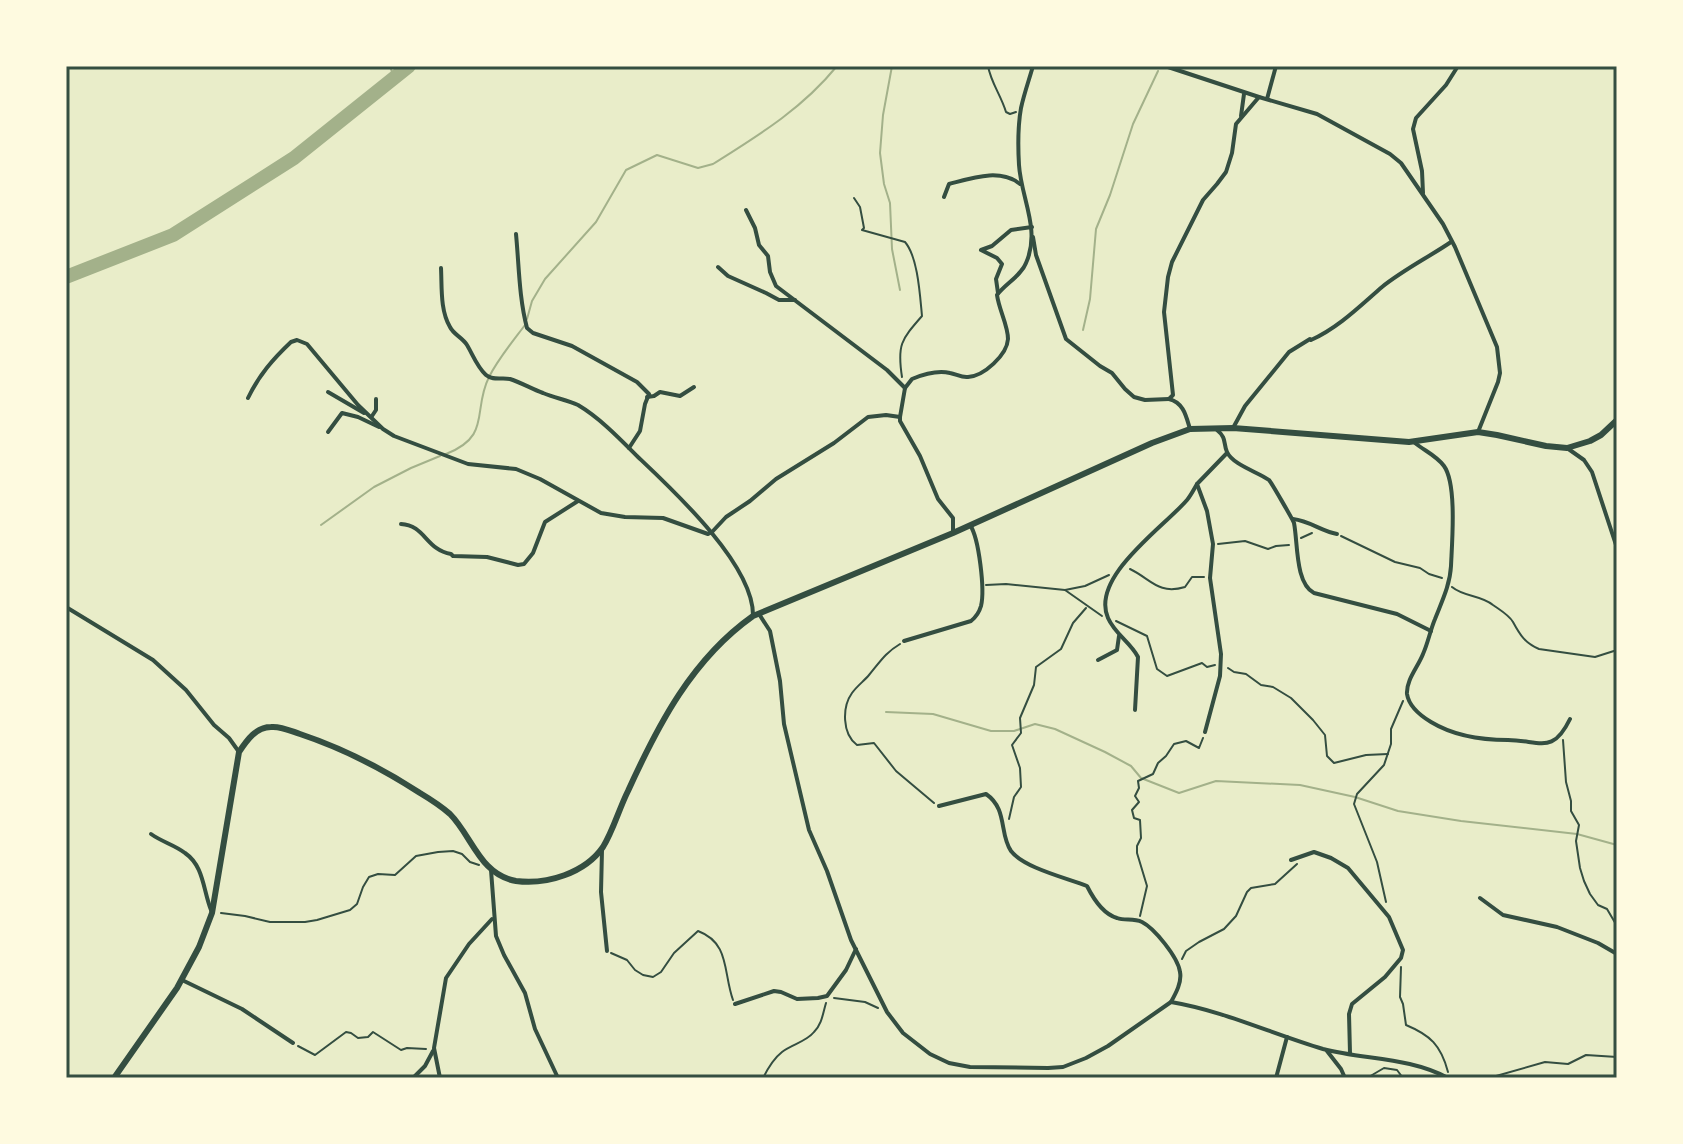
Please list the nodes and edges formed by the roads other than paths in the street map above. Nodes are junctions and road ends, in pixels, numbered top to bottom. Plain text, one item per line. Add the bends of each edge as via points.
1 (1033, 66) edge
2 (1165, 66) edge
3 (1276, 66) edge
4 (1458, 66) edge
5 (1245, 93) junction
6 (1259, 97) junction
7 (1267, 99) junction
8 (1240, 119) junction
9 (1022, 186) junction
10 (1423, 195) junction
11 (944, 197) dead end
12 (746, 210) dead end
13 (1032, 227) junction
14 (516, 234) dead end
15 (1032, 234) junction
16 (1451, 242) junction
17 (718, 267) dead end
18 (441, 268) dead end
19 (998, 293) junction
20 (795, 300) junction
21 (907, 385) junction
22 (694, 387) dead end
23 (328, 392) dead end
24 (647, 397) junction
25 (248, 398) dead end
26 (376, 399) dead end
27 (1169, 399) junction
28 (371, 417) junction
29 (900, 417) junction
30 (1617, 420) edge
31 (382, 427) junction
32 (1233, 428) junction
33 (1190, 429) junction
34 (1215, 429) junction
35 (328, 432) dead end
36 (1478, 432) junction
37 (1409, 442) junction
38 (629, 448) junction
39 (1567, 448) junction
40 (1227, 453) junction
41 (1197, 484) junction
42 (578, 501) junction
43 (1293, 519) junction
44 (401, 524) dead end
45 (970, 525) junction
46 (712, 532) junction
47 (953, 533) junction
48 (1337, 534) road end
49 (1617, 548) edge
50 (66, 607) edge
51 (756, 615) junction
52 (1431, 631) junction
53 (1119, 636) junction
54 (904, 641) road end
55 (1098, 660) dead end
56 (1135, 710) dead end
57 (1570, 719) dead end
58 (1205, 732) road end
59 (239, 752) junction
60 (939, 806) road end
61 (151, 834) dead end
62 (602, 847) junction
63 (1291, 860) dead end
64 (491, 870) junction
65 (1480, 898) dead end
66 (212, 913) junction
67 (493, 917) junction
68 (856, 949) junction
69 (607, 951) road end
70 (1617, 954) edge
71 (182, 980) junction
72 (1171, 1002) junction
73 (735, 1004) road end
74 (1287, 1037) junction
75 (293, 1043) road end
76 (434, 1048) junction
77 (1325, 1049) junction
78 (1350, 1053) junction
79 (114, 1078) edge
80 (413, 1078) edge
81 (440, 1078) edge
82 (558, 1078) edge
83 (1276, 1078) edge
84 (1345, 1078) edge
85 (1448, 1078) edge

1 - 9 street via 1021,110
2 - 5 street
3 - 7 street
4 - 10 street via 1414,123
5 - 6 street
5 - 8 street
6 - 7 street
6 - 8 street
7 - 10 street via 1317,114 1390,154
8 - 27 street via 1226,172 1199,206 1168,277 1164,312 1173,395
9 - 11 street via 1010,178 979,176 949,184
9 - 13 street
10 - 16 street
12 - 20 street via 776,286
13 - 15 street
13 - 19 street via 1011,230 981,250 1002,264
14 - 24 street via 527,328 625,374 645,389
15 - 19 street via 1026,265
15 - 27 street via 1066,339 1134,397
16 - 32 street via 1289,352
16 - 36 street via 1499,358 1498,382
17 - 20 street via 779,300
18 - 38 street via 450,328 486,374 577,405
19 - 21 street via 1008,338 998,360 969,378 942,372
20 - 21 street
21 - 29 street
22 - 24 street via 680,396 660,392
23 - 28 street
24 - 38 street via 640,431
25 - 28 street via 264,370 297,340 307,344
26 - 28 street
27 - 33 street via 1185,412
28 - 31 street
29 - 46 street via 868,417
29 - 47 street via 938,499 953,518
30 - 39 street via 1601,435
31 - 35 street via 342,413
31 - 42 street via 457,461 516,469
32 - 34 street
32 - 37 street
33 - 34 street
33 - 45 street
34 - 40 street via 1222,434
36 - 37 street
36 - 39 street
37 - 52 street via 1444,466 1452,489 1449,583
38 - 46 street
39 - 49 street via 1592,472
40 - 41 street
40 - 43 street via 1272,483
41 - 53 street via 1118,571 1105,607
41 - 58 street via 1213,544 1210,578 1221,664
42 - 44 street via 545,522 523,565 453,556 438,550 413,525
42 - 46 street via 601,513 663,518
43 - 48 street
43 - 52 street via 1309,590 1397,614
45 - 47 street
45 - 54 street via 981,585 978,614
46 - 51 street via 749,590
47 - 51 street
50 - 59 street via 153,660
51 - 62 street via 718,644 674,701
51 - 68 street via 770,631 784,724 809,830
52 - 57 street via 1407,693 1422,717 1462,736 1541,743 1555,741
53 - 55 street via 1117,650
53 - 56 street via 1138,657
59 - 64 street via 256,731 271,727 357,757 443,808
59 - 66 street
60 - 72 street via 986,794 995,803 1015,855 1087,886 1113,916 1149,927 1180,972
61 - 66 street via 199,866
62 - 64 street via 575,871 549,879 515,881
62 - 69 street
63 - 78 street via 1318,852 1348,868 1389,917 1403,950 1385,977 1352,1004
64 - 67 street
65 - 70 street via 1503,915 1557,927
66 - 71 street
67 - 76 street via 446,978
67 - 82 street via 498,945 522,985
68 - 72 street via 903,1033 930,1054 970,1067 1063,1067 1108,1046
68 - 73 street via 827,996 797,999 774,991
71 - 75 street via 242,1009
71 - 79 street
72 - 74 street
74 - 77 street
74 - 83 street
76 - 80 street
76 - 81 street
77 - 78 street
77 - 84 street
78 - 85 street via 1419,1066

